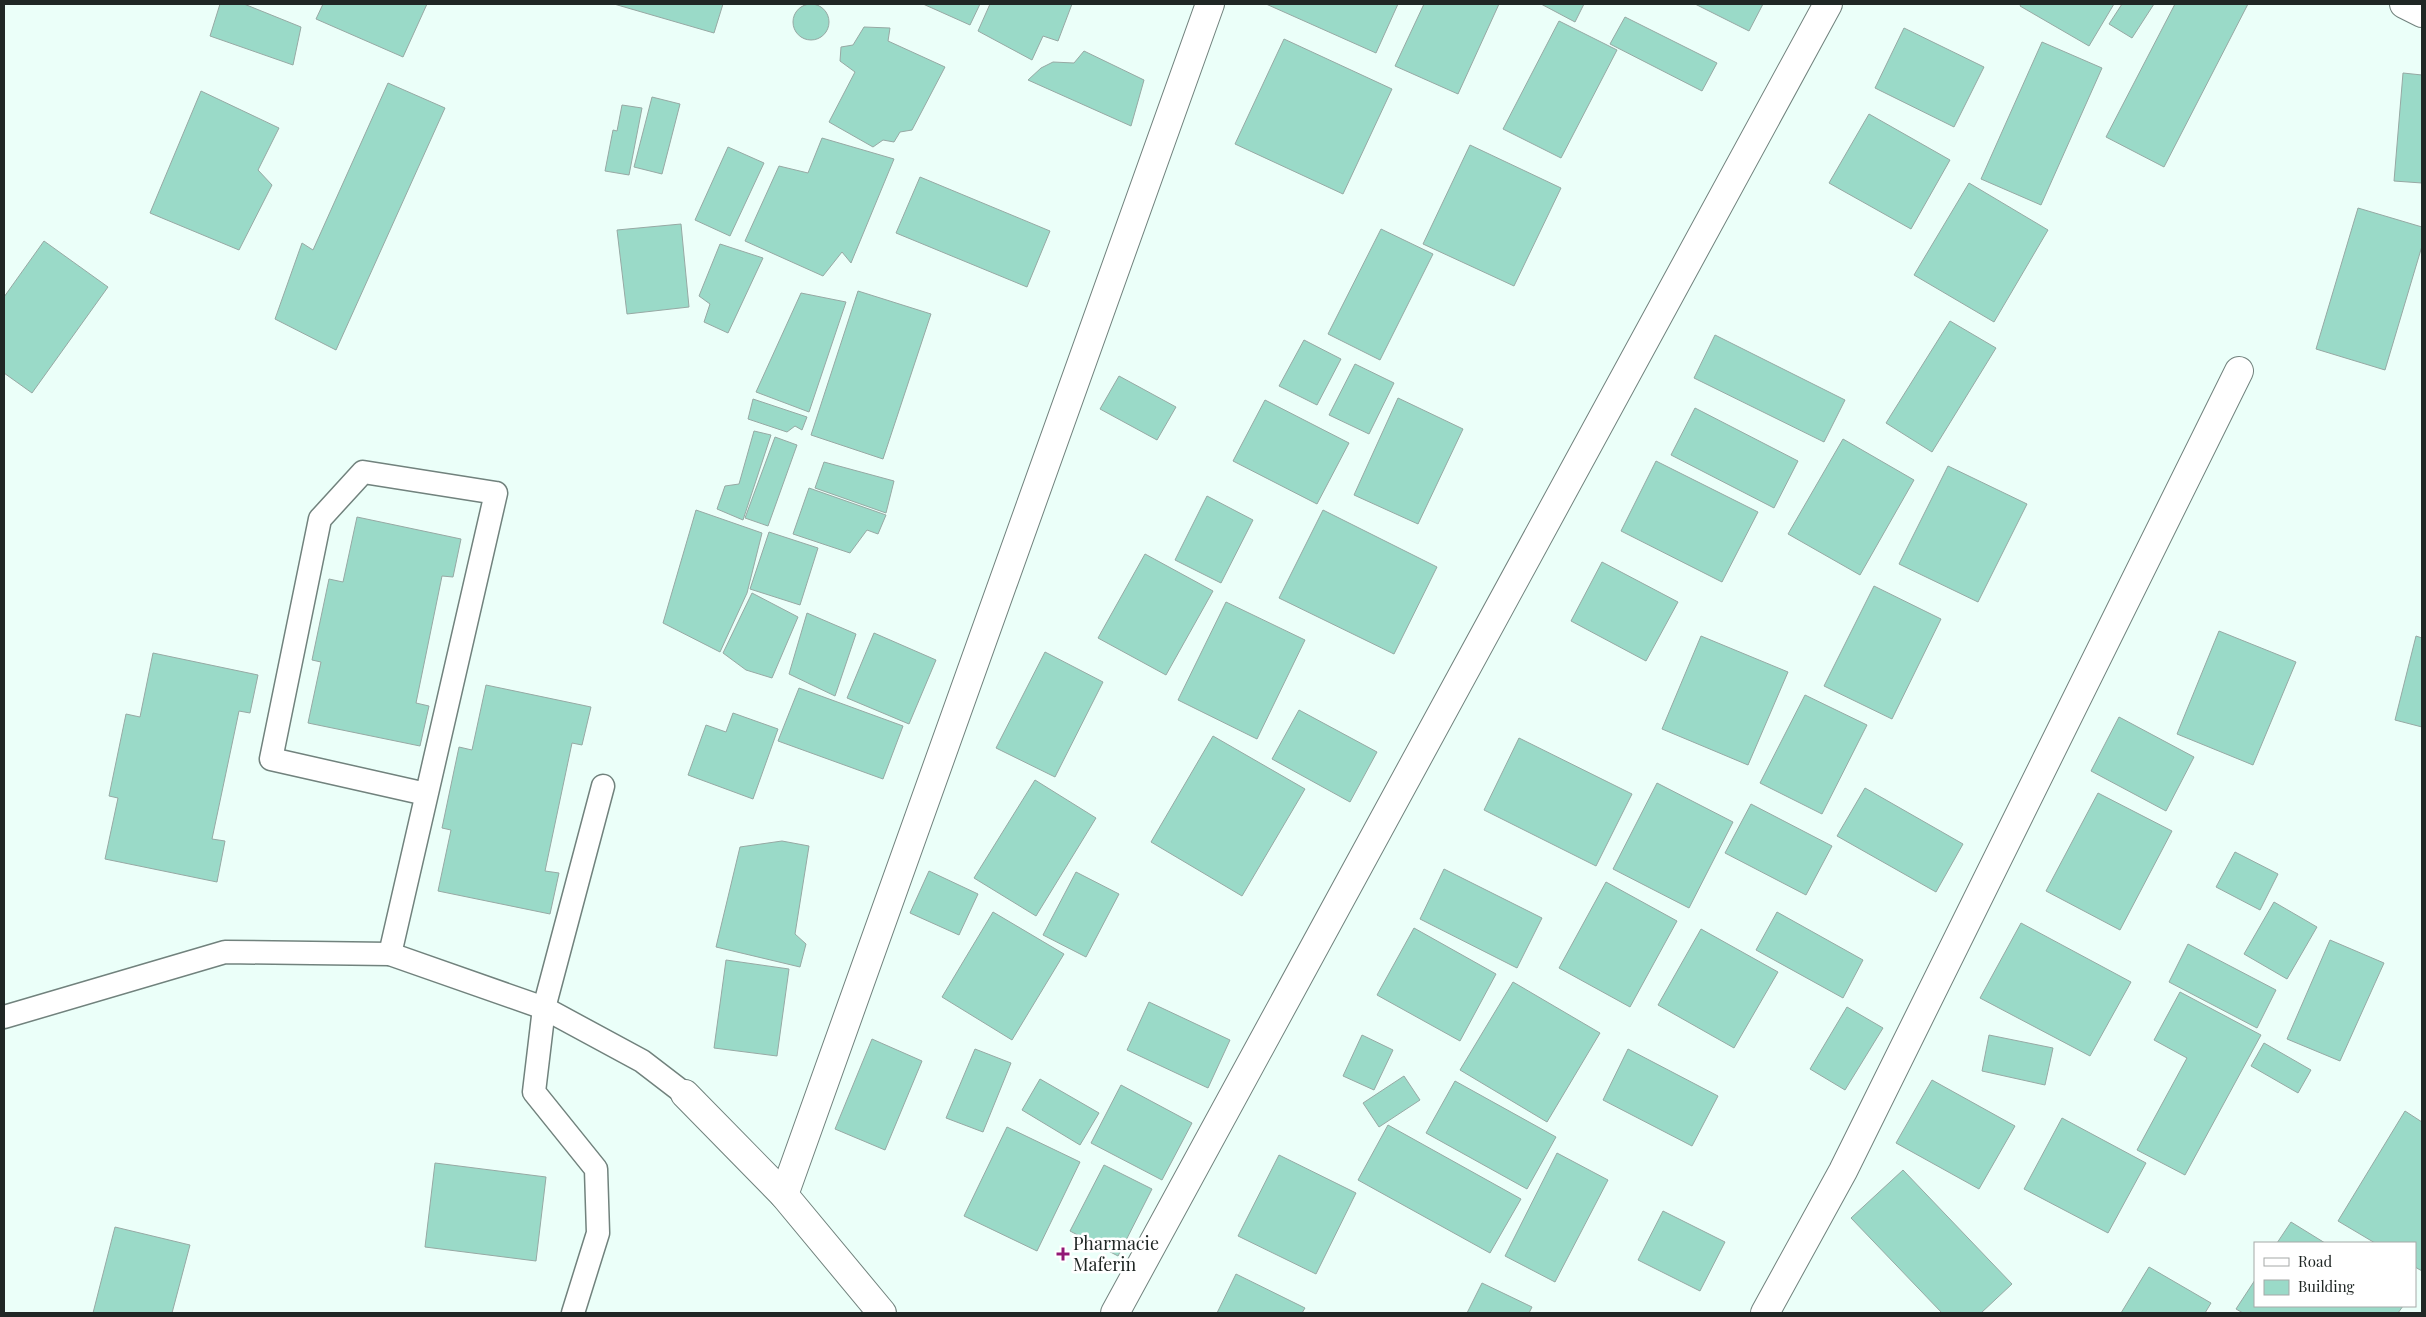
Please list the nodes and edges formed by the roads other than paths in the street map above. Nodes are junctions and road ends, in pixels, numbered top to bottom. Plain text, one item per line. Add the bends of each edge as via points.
1 (1210, 4) edge
2 (1828, 4) edge
3 (2404, 4) edge
4 (2422, 13) edge
5 (2239, 371) dead end
6 (603, 786) dead end
7 (426, 794) junction
8 (390, 954) junction
9 (544, 1008) junction
10 (4, 1017) edge
11 (685, 1094) joint
12 (784, 1195) junction
13 (573, 1313) edge
14 (882, 1313) edge
15 (1115, 1313) edge
16 (1765, 1313) edge

1 - 12 street
2 - 15 street
3 - 4 street
5 - 16 street via 1843,1171
6 - 9 lane
7 - 7 lane via 496,493 363,472 320,519 271,758
7 - 8 lane
8 - 9 lane
8 - 10 lane via 225,952
9 - 11 lane via 642,1060
9 - 13 lane via 534,1092 596,1169 598,1234
11 - 12 street
12 - 14 street

